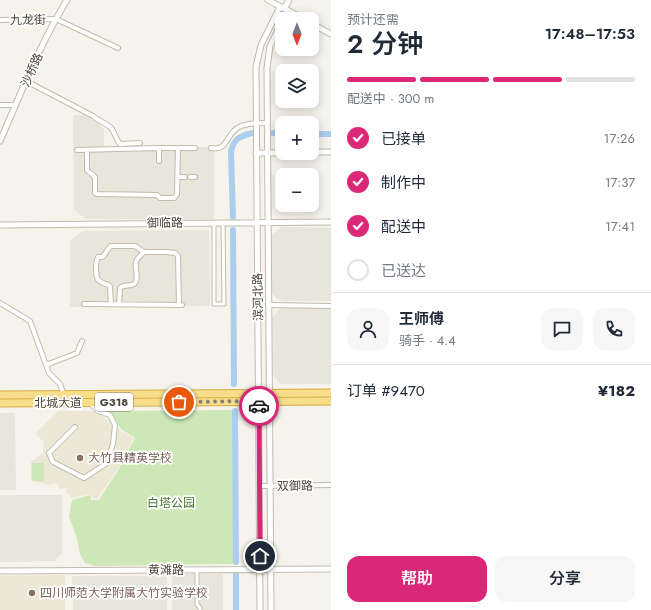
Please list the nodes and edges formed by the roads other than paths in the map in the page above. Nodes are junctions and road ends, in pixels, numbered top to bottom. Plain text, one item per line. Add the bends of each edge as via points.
1 (68, 0) edge
2 (268, 0) edge
3 (272, 0) edge
4 (289, 0) edge
5 (284, 9) junction
6 (290, 12) edge
7 (291, 12) edge
8 (56, 19) junction
9 (0, 20) edge
10 (319, 26) edge
11 (331, 33) edge
12 (275, 36) edge
13 (118, 48) dead end
14 (26, 81) junction
15 (0, 105) edge
16 (16, 105) junction
17 (256, 124) junction
18 (267, 124) junction
19 (0, 141) edge
20 (140, 143) dead end
21 (159, 148) junction
22 (178, 148) junction
23 (195, 148) dead end
24 (211, 148) dead end
25 (77, 150) dead end
26 (87, 150) junction
27 (319, 152) edge
28 (331, 152) edge
29 (256, 153) junction
30 (267, 153) junction
31 (275, 153) edge
32 (159, 161) dead end
33 (178, 177) junction
34 (190, 177) dead end
35 (257, 222) junction
36 (268, 222) junction
37 (331, 222) edge
38 (214, 223) junction
39 (224, 223) junction
40 (0, 225) edge
41 (144, 252) junction
42 (214, 255) junction
43 (224, 255) junction
44 (0, 303) edge
45 (84, 304) dead end
46 (111, 304) junction
47 (119, 304) junction
48 (268, 305) junction
49 (331, 306) edge
50 (82, 341) dead end
51 (46, 365) junction
52 (259, 393) junction
53 (270, 393) junction
54 (331, 393) edge
55 (64, 394) junction
56 (0, 395) edge
57 (259, 401) junction
58 (269, 401) junction
59 (331, 401) edge
60 (90, 402) junction
61 (0, 403) edge
62 (75, 427) dead end
63 (331, 485) edge
64 (259, 486) junction
65 (270, 486) junction
66 (260, 569) junction
67 (270, 569) junction
68 (331, 569) edge
69 (197, 570) junction
70 (0, 571) edge
71 (200, 610) edge
72 (260, 610) edge
73 (271, 610) edge

1 - 8 street, 沙桥路
2 - 5 street
3 - 5 street
4 - 5 street
5 - 6 street
5 - 7 street
5 - 17 street, 滨河北路 via 261,45 256,67
8 - 9 street, 九龙街
8 - 13 street
8 - 14 street, 沙桥路
10 - 11 street
12 - 18 street, 滨河北路 via 270,46 267,68
14 - 16 street, 沙桥路
14 - 20 street via 108,125 120,144
15 - 16 street
16 - 19 street, 沙桥路
17 - 18 street
17 - 24 street via 238,128 231,133 222,148
17 - 29 street, 滨河北路
18 - 30 street, 滨河北路
21 - 22 street
21 - 26 street
21 - 32 street
22 - 23 street
22 - 33 street
25 - 26 street
26 - 33 street via 87,170 95,177 97,194 157,195 160,198 174,198 177,194
27 - 28 street
29 - 30 street
29 - 35 street, 滨河北路
30 - 31 street
30 - 36 street, 滨河北路
33 - 34 street
35 - 36 street, 御临路
35 - 39 street, 御临路
35 - 52 street, 滨河北路
36 - 37 street, 御临路
36 - 48 street, 滨河北路
38 - 39 street, 御临路
38 - 40 street, 御临路
38 - 42 street
39 - 43 street
41 - 46 street via 135,246 112,246 96,260 97,278 110,287
41 - 47 street via 136,262 136,283 120,288
41 - 47 street via 175,253 178,256 180,304
42 - 43 street
42 - 43 street via 214,304 224,304
44 - 51 street via 30,321
45 - 46 street
46 - 47 street
48 - 49 street
48 - 53 street, 滨河北路
50 - 51 street via 77,353
51 - 55 street
52 - 53 highway, 北城大道 / G318
52 - 55 highway, 北城大道 / G318
52 - 57 street, 滨河北路
53 - 54 highway, 北城大道 / G318
53 - 58 street, 滨河北路
55 - 56 highway, 北城大道 / G318
57 - 58 highway, 北城大道 / G318
57 - 60 highway, 北城大道 / G318
57 - 64 street, 滨河北路
58 - 59 highway, 北城大道 / G318
58 - 65 street, 滨河北路
60 - 61 highway, 北城大道 / G318
60 - 62 street via 110,416 115,425 107,464 84,478 53,462 49,453
63 - 65 street, 双御路
64 - 65 street, 双御路
64 - 66 street, 滨河北路
65 - 67 street, 滨河北路
66 - 67 street, 黄滩路
66 - 69 street, 黄滩路
66 - 72 street, 滨河北路
67 - 68 street, 黄滩路
67 - 73 street, 滨河北路
69 - 70 street, 黄滩路
69 - 71 street via 197,604

